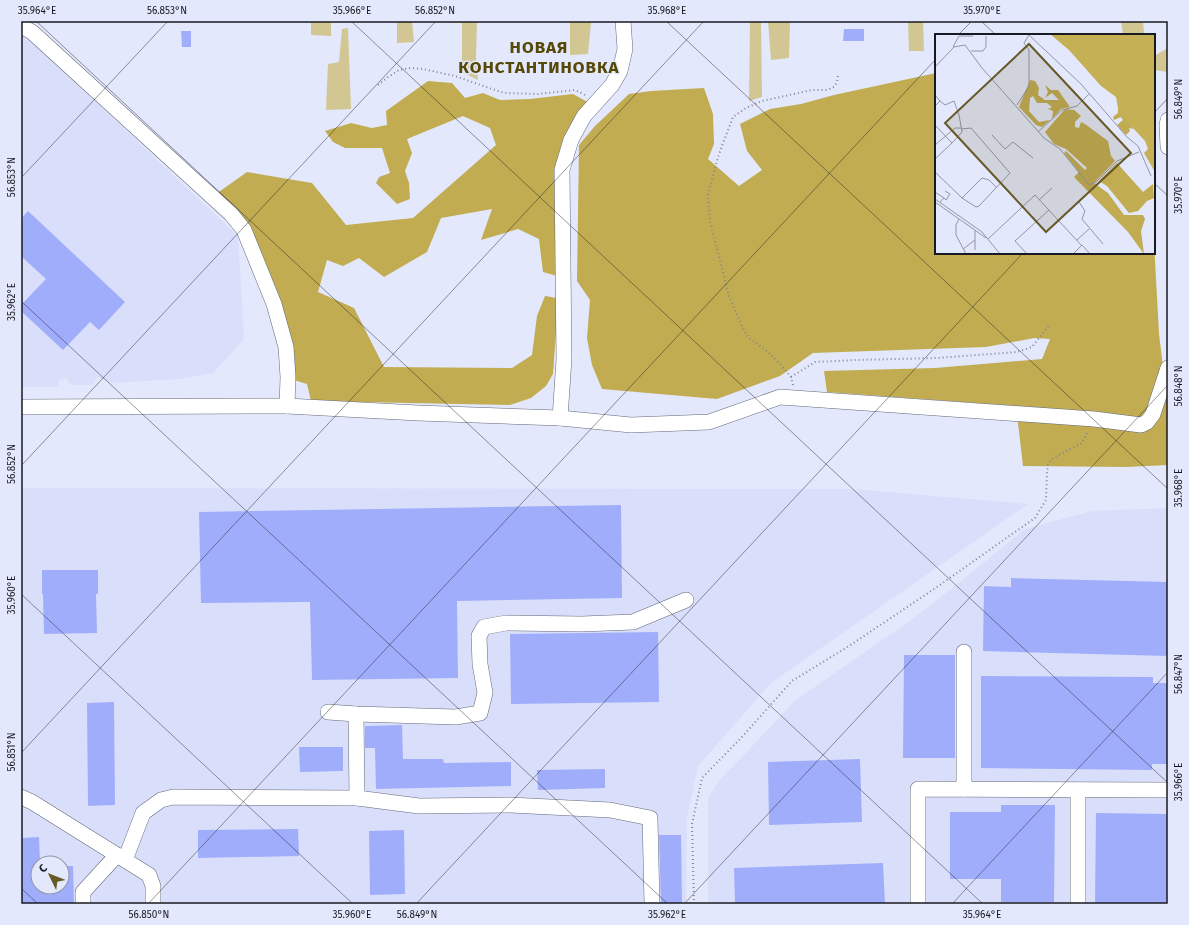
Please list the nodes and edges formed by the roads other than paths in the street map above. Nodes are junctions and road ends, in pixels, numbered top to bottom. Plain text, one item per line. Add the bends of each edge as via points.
1 (623, 21) edge
2 (21, 26) edge
3 (1168, 120) edge
4 (1168, 147) edge
5 (1168, 368) edge
6 (287, 406) junction
7 (21, 407) edge
8 (560, 418) junction
9 (686, 600) dead end
10 (964, 652) dead end
11 (328, 712) dead end
12 (356, 714) junction
13 (964, 790) junction
14 (1078, 790) junction
15 (1168, 790) edge
16 (21, 797) edge
17 (357, 798) junction
18 (121, 857) junction
19 (83, 904) edge
20 (153, 904) edge
21 (652, 904) edge
22 (918, 904) edge
23 (1078, 904) edge

1 - 8 street via 625,49 620,71 612,85 584,116 571,140 562,170 564,359
2 - 6 street via 32,32 231,214 244,230 274,304 286,346
3 - 4 street
5 - 8 street via 1154,414 1140,425 1094,419 780,397 709,422 631,425
6 - 7 street
6 - 8 street
9 - 12 street via 633,622 506,623 484,627 479,636 485,693 480,713 456,717
10 - 13 street
11 - 12 street
12 - 17 street
13 - 14 street
13 - 22 street via 918,790
14 - 15 street
14 - 23 street
16 - 18 street
17 - 18 street via 173,797 161,800 143,813
17 - 21 street via 419,806 510,805 610,810 650,818
18 - 19 street via 83,892
18 - 20 street via 150,875

